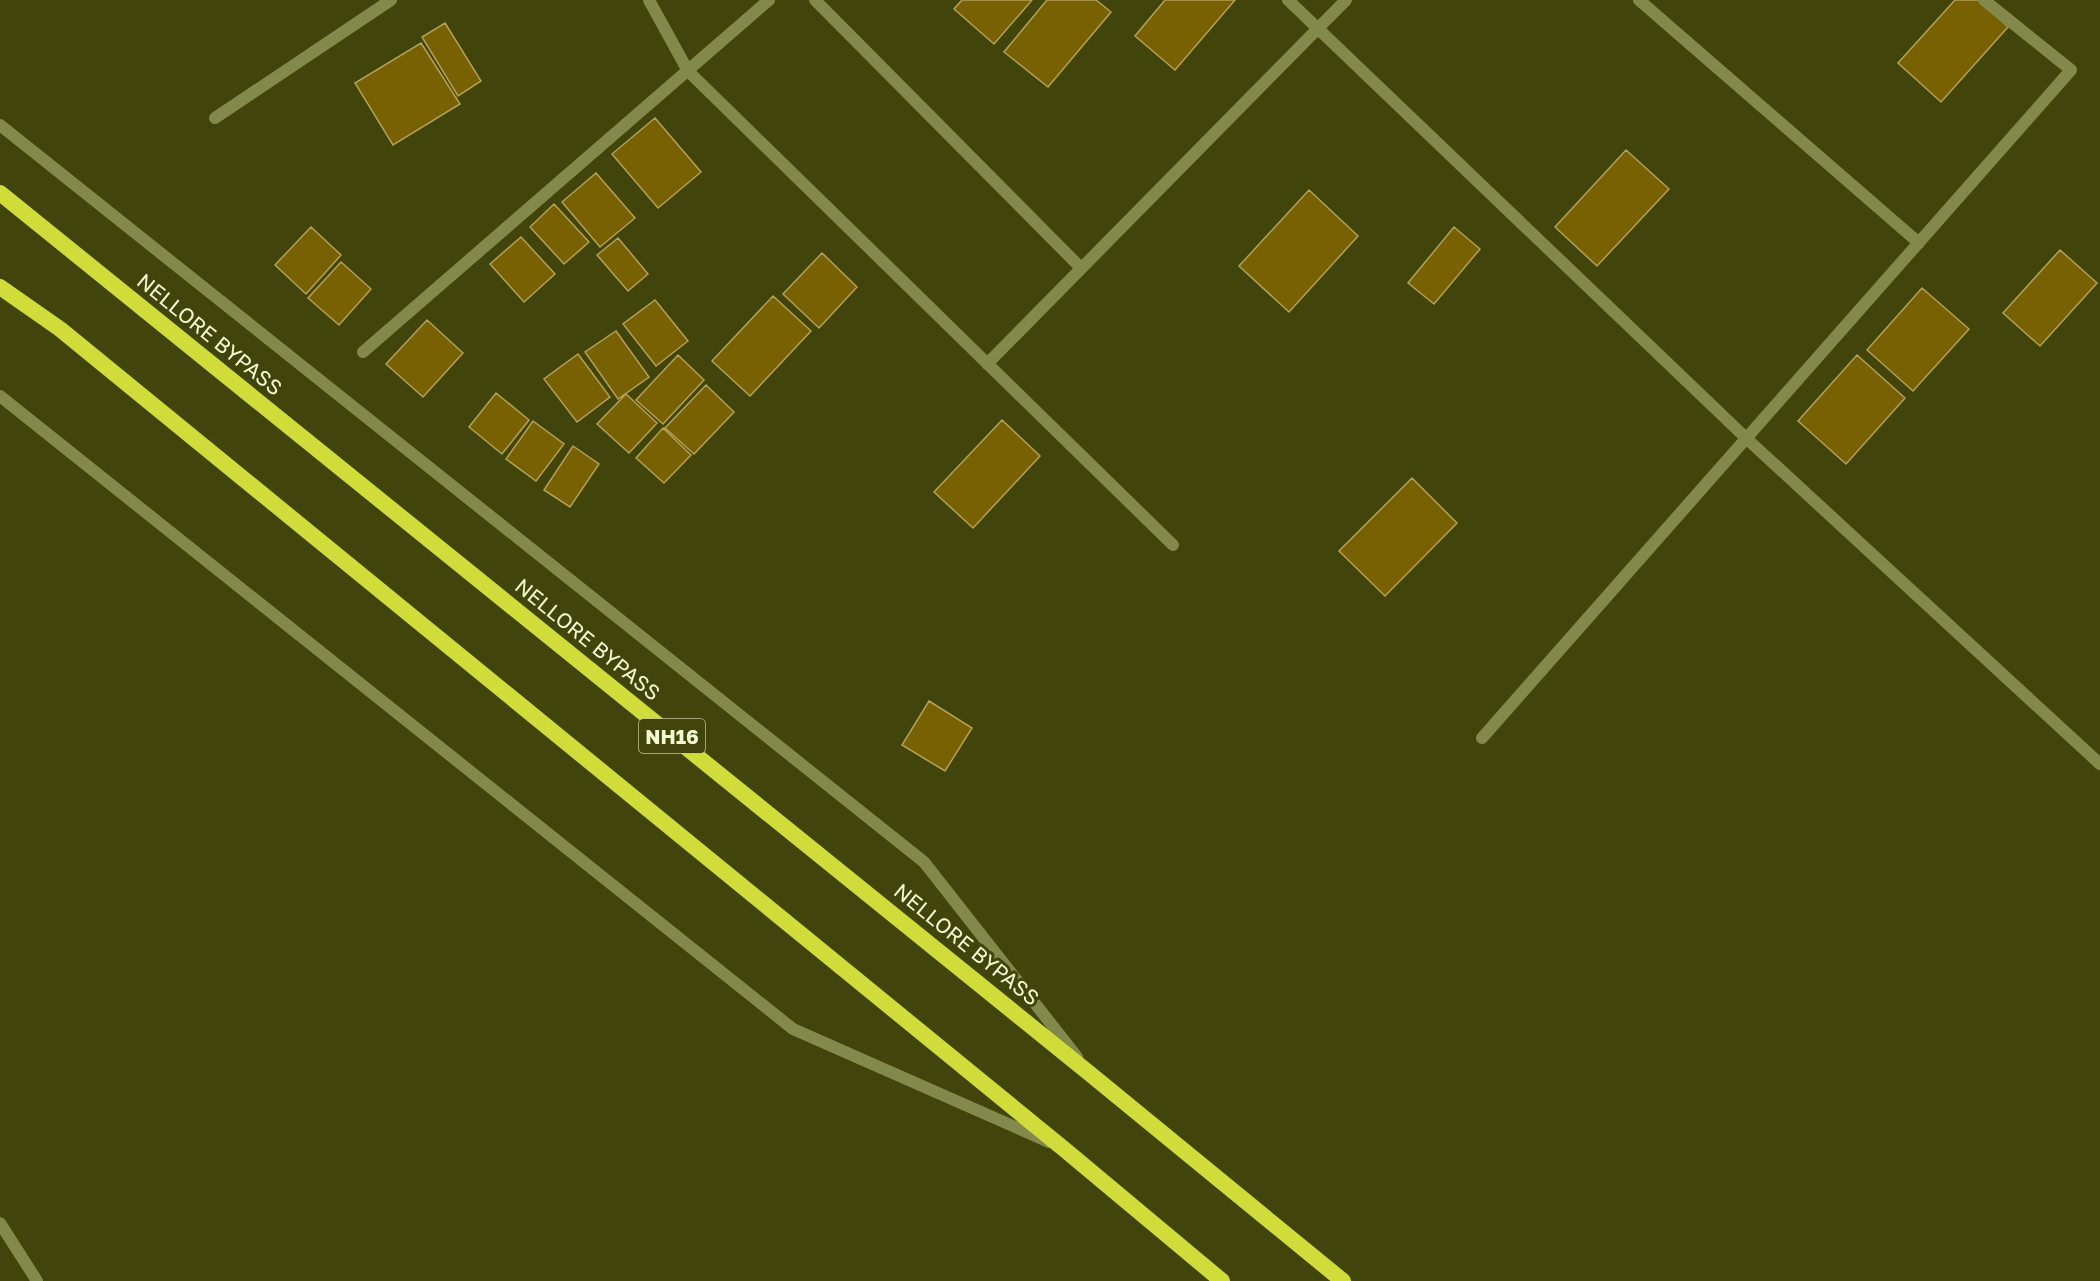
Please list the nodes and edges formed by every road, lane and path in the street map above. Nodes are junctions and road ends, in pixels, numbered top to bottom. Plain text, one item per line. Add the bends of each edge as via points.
1 (391, 0) edge
2 (649, 0) edge
3 (769, 0) edge
4 (815, 0) edge
5 (1288, 0) edge
6 (1346, 0) edge
7 (1639, 0) edge
8 (1984, 0) edge
9 (1318, 29) junction
10 (688, 71) junction
11 (215, 118) dead end
12 (0, 125) edge
13 (0, 193) edge
14 (1919, 243) junction
15 (1081, 268) junction
16 (0, 287) edge
17 (363, 352) dead end
18 (987, 364) junction
19 (0, 396) edge
20 (1746, 438) junction
21 (1173, 545) dead end
22 (1482, 738) dead end
23 (2100, 764) edge
24 (1089, 1073) junction
25 (1064, 1149) junction
26 (0, 1223) edge
27 (37, 1281) edge
28 (1222, 1281) edge
29 (1343, 1281) edge

1 - 11 street
2 - 10 street
3 - 10 street
4 - 15 street
5 - 9 street
6 - 9 street
7 - 14 street
8 - 14 street via 2071,70
9 - 15 street
9 - 20 street
10 - 17 street
10 - 18 street
12 - 24 street via 924,862
13 - 24 highway, NELLORE BYPASS / NH16
14 - 20 street
15 - 18 street
16 - 25 highway via 60,329
18 - 21 street
19 - 25 street via 792,1029
20 - 22 street
20 - 23 street
24 - 29 highway, NELLORE BYPASS / NH16
25 - 28 highway
26 - 27 street

